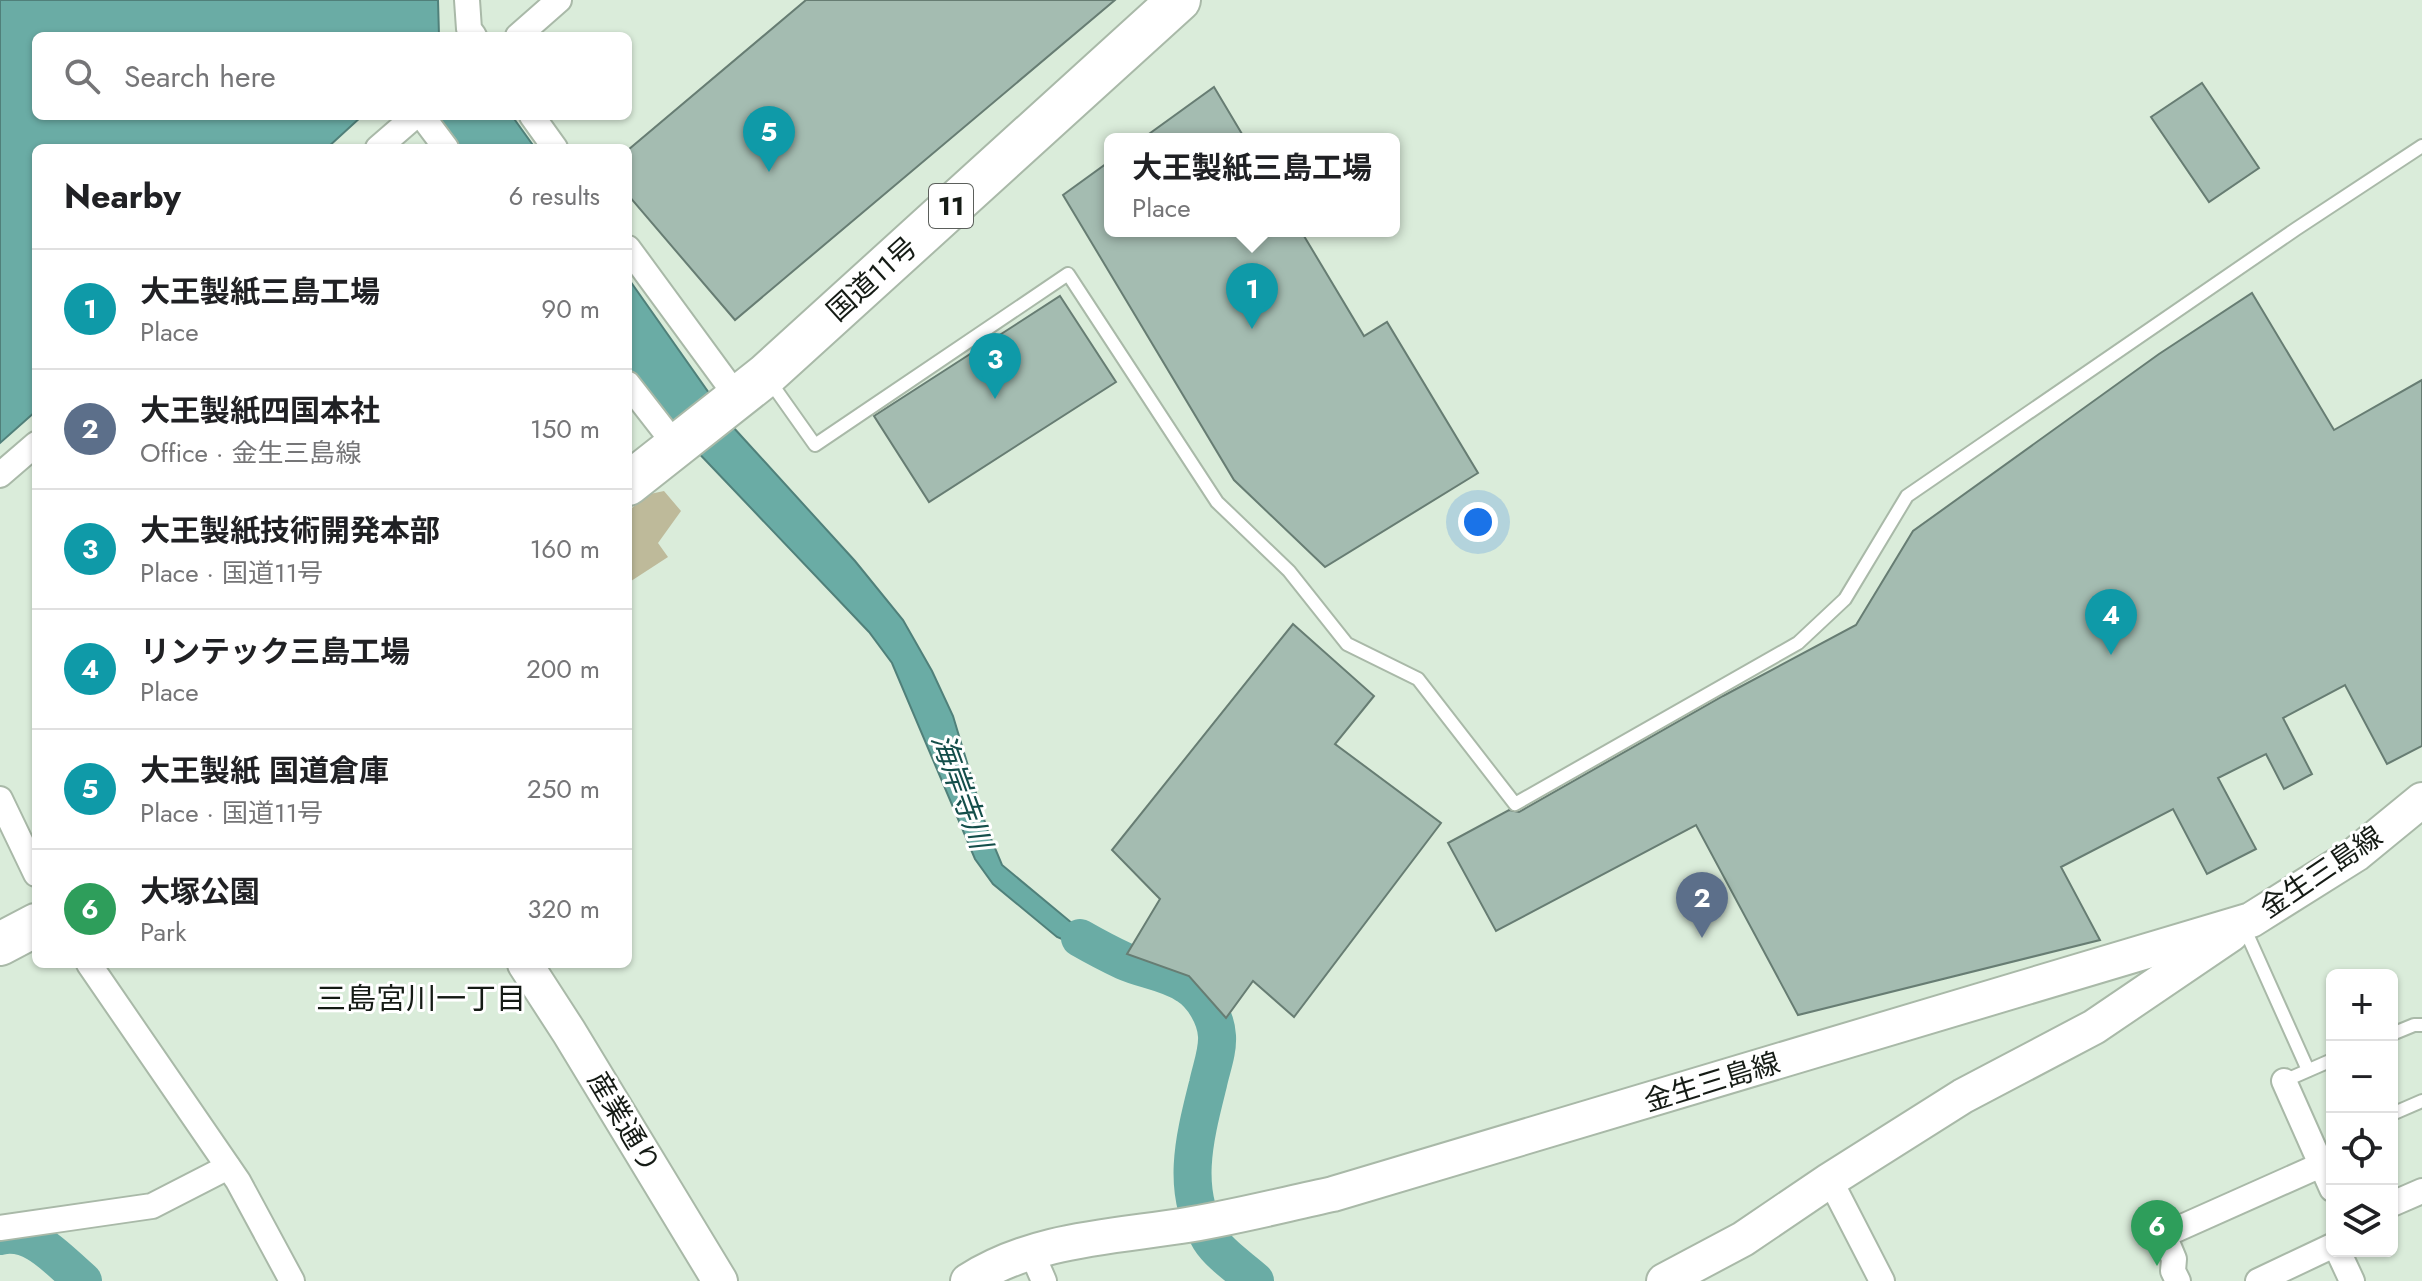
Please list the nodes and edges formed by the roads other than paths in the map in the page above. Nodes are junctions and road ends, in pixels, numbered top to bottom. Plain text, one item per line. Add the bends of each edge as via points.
1 (467, 0) edge
2 (559, 0) edge
3 (1179, 0) edge
4 (471, 32) edge
5 (523, 32) edge
6 (410, 120) edge
7 (425, 120) edge
8 (535, 120) edge
9 (383, 144) edge
10 (443, 144) edge
11 (552, 144) edge
12 (2422, 146) edge
13 (632, 253) edge
14 (632, 388) edge
15 (742, 395) junction
16 (681, 443) junction
17 (32, 447) edge
18 (0, 475) edge
19 (632, 481) edge
20 (0, 799) edge
21 (2422, 800) edge
22 (32, 866) edge
23 (2247, 923) junction
24 (32, 927) edge
25 (0, 944) edge
26 (92, 968) edge
27 (528, 968) edge
28 (2422, 1025) edge
29 (2398, 1032) edge
30 (2326, 1062) edge
31 (2308, 1070) junction
32 (2284, 1081) joint
33 (2422, 1101) edge
34 (2394, 1113) edge
35 (2320, 1153) junction
36 (228, 1167) junction
37 (1830, 1180) junction
38 (2331, 1185) edge
39 (2422, 1191) edge
40 (2398, 1201) edge
41 (0, 1228) edge
42 (2326, 1249) edge
43 (2341, 1257) edge
44 (1038, 1266) edge
45 (292, 1281) edge
46 (720, 1281) edge
47 (968, 1281) edge
48 (1664, 1281) edge
49 (1882, 1281) edge
50 (2178, 1281) edge
51 (2258, 1281) edge
52 (2352, 1281) edge

1 - 4 street
2 - 5 street
3 - 15 highway, 国道11号 / 11
6 - 9 street
7 - 10 street
8 - 11 street
12 - 15 lane via 1907,496 1845,599 1798,643 1515,804 1418,679 1347,644 1289,571 1217,502 1068,274 815,445
13 - 15 street
14 - 16 street
15 - 16 highway, 国道11号 / 11
16 - 19 highway, 国道11号 / 11
17 - 18 street
20 - 22 street
21 - 23 main road, 金生三島線 via 2356,854
23 - 31 lane
23 - 37 main road via 2094,1027 1963,1096
23 - 44 main road, 金生三島線 via 1333,1194 1080,1240
24 - 25 highway
26 - 36 street
27 - 46 main road, 産業通り
28 - 29 lane
30 - 31 lane
31 - 32 lane
32 - 35 street
33 - 34 lane
35 - 38 street
35 - 50 street via 2164,1235
36 - 41 street via 152,1206
36 - 45 street
37 - 48 main road via 1743,1239
37 - 49 street
39 - 40 street
42 - 51 street
43 - 52 street
44 - 47 main road, 金生三島線 via 998,1264

